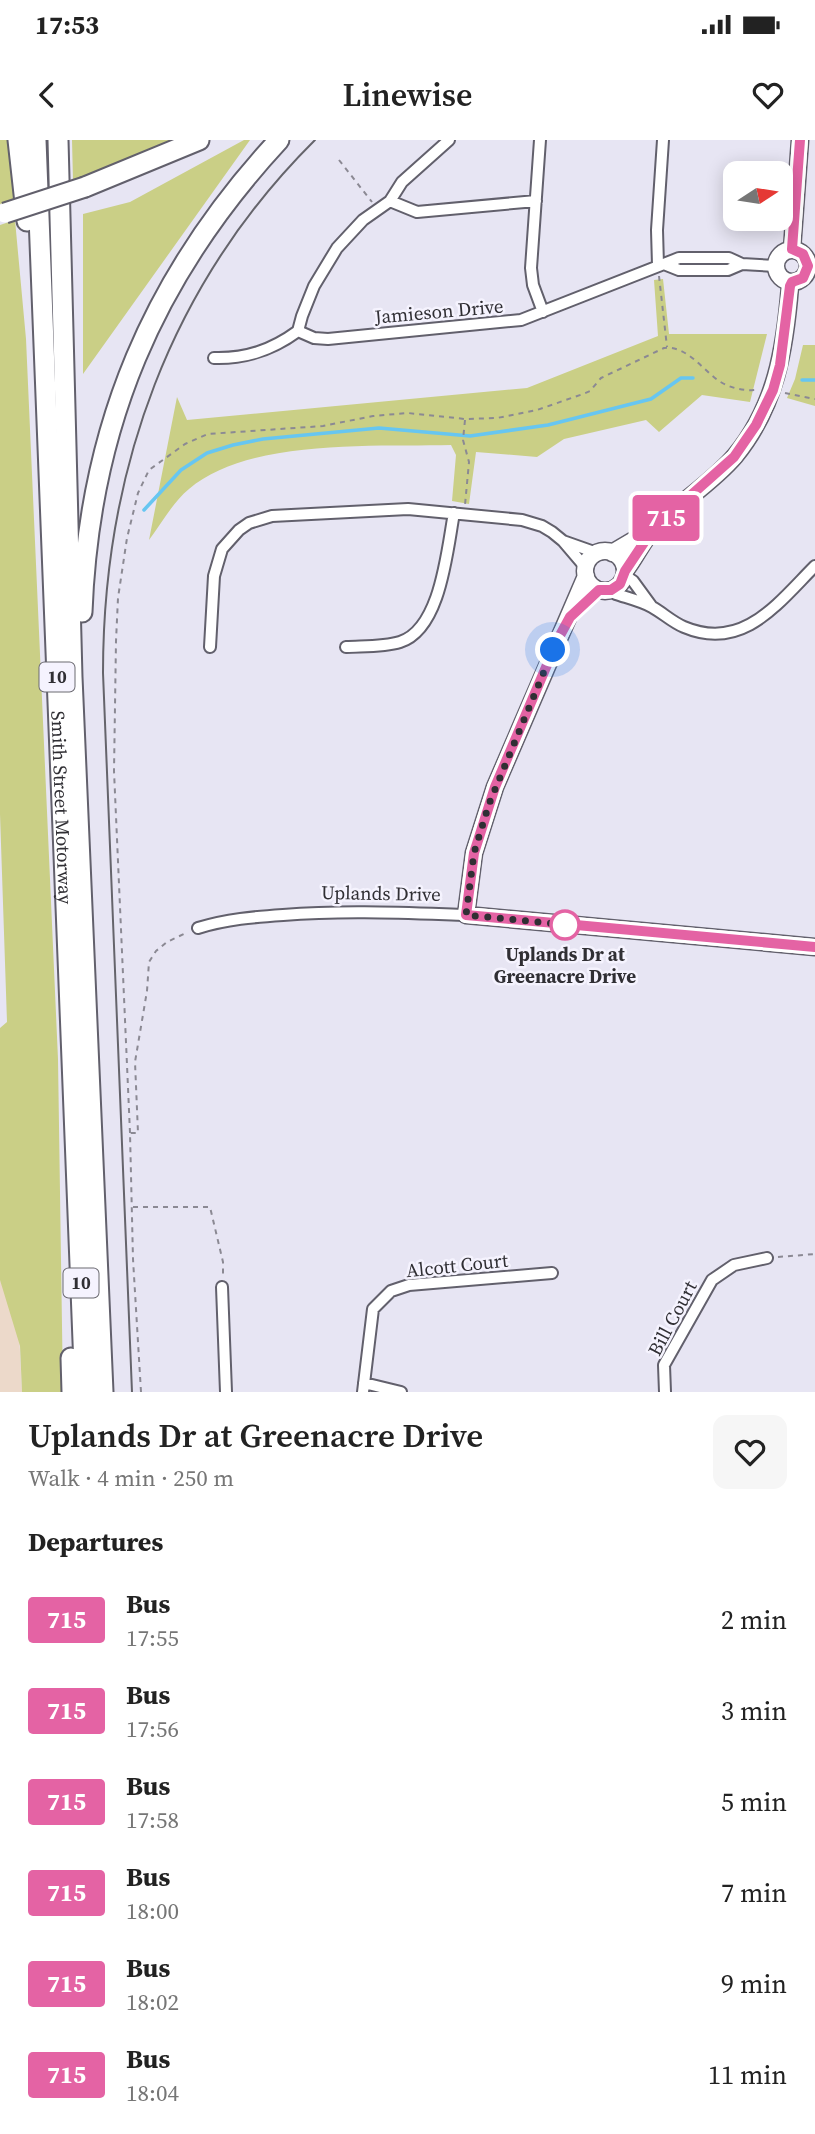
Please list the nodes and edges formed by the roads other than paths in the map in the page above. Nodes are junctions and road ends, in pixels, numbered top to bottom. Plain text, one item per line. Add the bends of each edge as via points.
1 (18, 140) edge
2 (36, 140) edge
3 (58, 140) edge
4 (199, 140) edge
5 (279, 140) edge
6 (449, 140) edge
7 (540, 140) edge
8 (663, 140) edge
9 (800, 140) edge
10 (390, 201) junction
11 (536, 201) junction
12 (2, 213) edge
13 (792, 249) junction
14 (41, 265) junction
15 (661, 265) junction
16 (775, 266) junction
17 (811, 266) edge
18 (792, 282) junction
19 (543, 313) junction
20 (298, 331) junction
21 (214, 358) dead end
22 (459, 513) junction
23 (653, 529) junction
24 (563, 541) junction
25 (604, 553) junction
26 (815, 566) edge
27 (586, 572) junction
28 (625, 573) junction
29 (806, 575) junction
30 (815, 584) edge
31 (605, 590) junction
32 (652, 607) junction
33 (570, 617) junction
34 (210, 647) dead end
35 (346, 647) dead end
36 (72, 677) junction
37 (466, 915) junction
38 (198, 928) road end
39 (815, 947) edge
40 (77, 1173) junction
41 (767, 1258) road end
42 (552, 1273) dead end
43 (222, 1287) road end
44 (363, 1388) edge
45 (72, 1392) edge
46 (85, 1392) edge
47 (103, 1392) edge
48 (226, 1392) edge
49 (401, 1392) edge
50 (665, 1392) edge

1 - 14 highway via 30,246
2 - 14 highway, Smith Street Motorway / 10
3 - 36 highway, Smith Street Motorway / 10
4 - 12 highway, bridge via 85,187
5 - 36 highway via 231,196 185,264 128,374 93,499 81,646
6 - 10 street via 402,182
7 - 11 street
8 - 15 street via 657,230
9 - 13 street
10 - 11 street via 417,212
10 - 20 street via 349,234 323,269
11 - 19 street via 531,268
13 - 16 street via 778,256
13 - 17 street via 803,254
14 - 40 highway, Smith Street Motorway / 10
15 - 16 street via 679,270
15 - 19 street, Jamieson Drive
16 - 18 street via 779,276
17 - 18 street via 803,278
18 - 23 street via 780,365 756,425 734,457
19 - 20 street, Jamieson Drive via 512,322 328,339
20 - 21 street via 255,354
22 - 24 street via 532,522
22 - 34 street via 408,509 310,513 249,523 229,539 216,562
22 - 35 street via 435,604 425,624 401,642
23 - 25 street
23 - 28 street
24 - 25 street
24 - 27 street
25 - 27 street via 591,557
25 - 28 street via 621,560
26 - 29 street
27 - 31 street via 593,587
27 - 33 street
28 - 31 street via 620,584
28 - 32 street
29 - 30 street
29 - 32 street via 769,614 737,630 698,632
31 - 32 street
31 - 33 street
33 - 37 street via 495,787 474,853
36 - 47 highway, Smith Street Motorway / 10
37 - 38 street, Uplands Drive via 313,912 233,918
37 - 39 street, Uplands Drive
40 - 45 highway via 69,1208
40 - 46 highway, Smith Street Motorway / 10
41 - 50 street, Bill Court via 734,1265 712,1280 663,1365
42 - 44 street, Alcott Court via 409,1285 391,1292 373,1309
43 - 48 street
44 - 49 street

